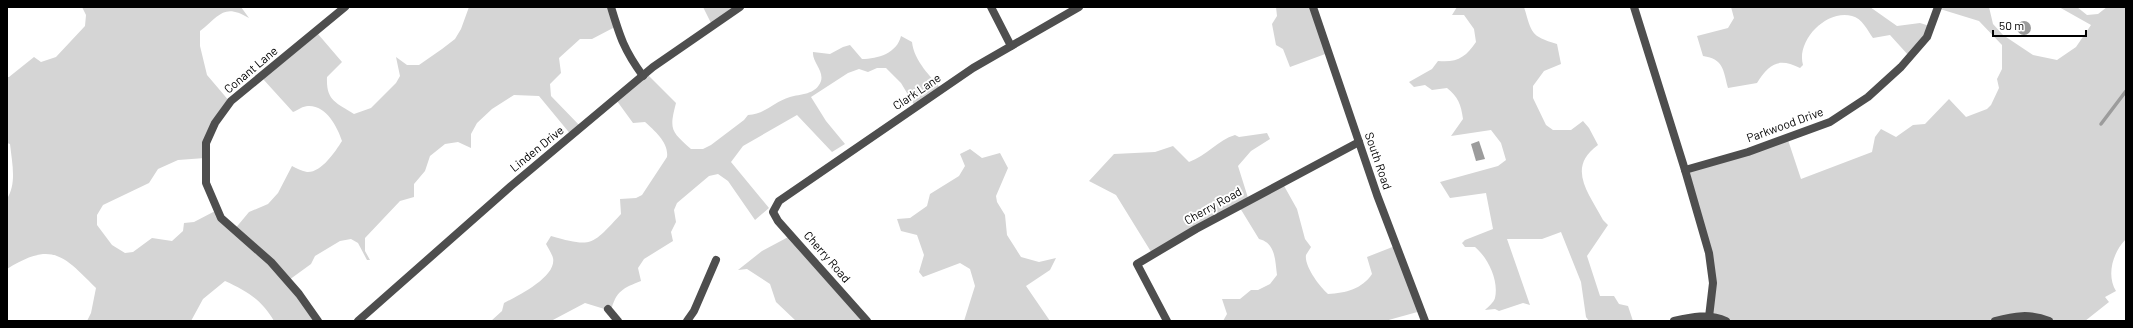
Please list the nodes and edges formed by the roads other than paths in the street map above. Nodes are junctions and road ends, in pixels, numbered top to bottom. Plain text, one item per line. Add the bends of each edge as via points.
1 (345, 7) edge
2 (611, 7) edge
3 (740, 7) edge
4 (991, 7) edge
5 (1079, 7) edge
6 (1314, 7) edge
7 (1634, 7) edge
8 (1938, 7) edge
9 (1011, 46) junction
10 (643, 76) junction
11 (1359, 142) junction
12 (1685, 170) junction
13 (776, 208) joint
14 (716, 260) dead end
15 (608, 309) dead end
16 (1709, 317) junction
17 (691, 319) edge
18 (318, 321) edge
19 (358, 321) edge
20 (618, 321) edge
21 (867, 321) edge
22 (1167, 321) edge
23 (1424, 321) edge
24 (1674, 321) edge
25 (1726, 321) edge
26 (1995, 321) edge
27 (2049, 321) edge

1 - 18 street, Conant Lane via 231,102 215,123 206,143 206,183 221,218 270,262 299,294
2 - 10 street via 618,36
3 - 10 street, Linden Drive
4 - 9 street
5 - 9 street, Clark Lane
6 - 11 street, South Road
7 - 12 street
8 - 12 street, Parkwood Drive via 1928,37 1901,66 1868,97 1830,122 1748,152
9 - 13 street, Clark Lane via 973,68 779,201
10 - 19 street, Linden Drive via 511,186
11 - 22 street, Cherry Road via 1196,229 1137,264
11 - 23 street, South Road
12 - 16 street via 1709,253 1713,283
13 - 21 street, Cherry Road via 773,212 778,221
14 - 17 street
15 - 20 street
16 - 24 street via 1697,316
16 - 25 street
26 - 27 street via 2019,315 2038,316

